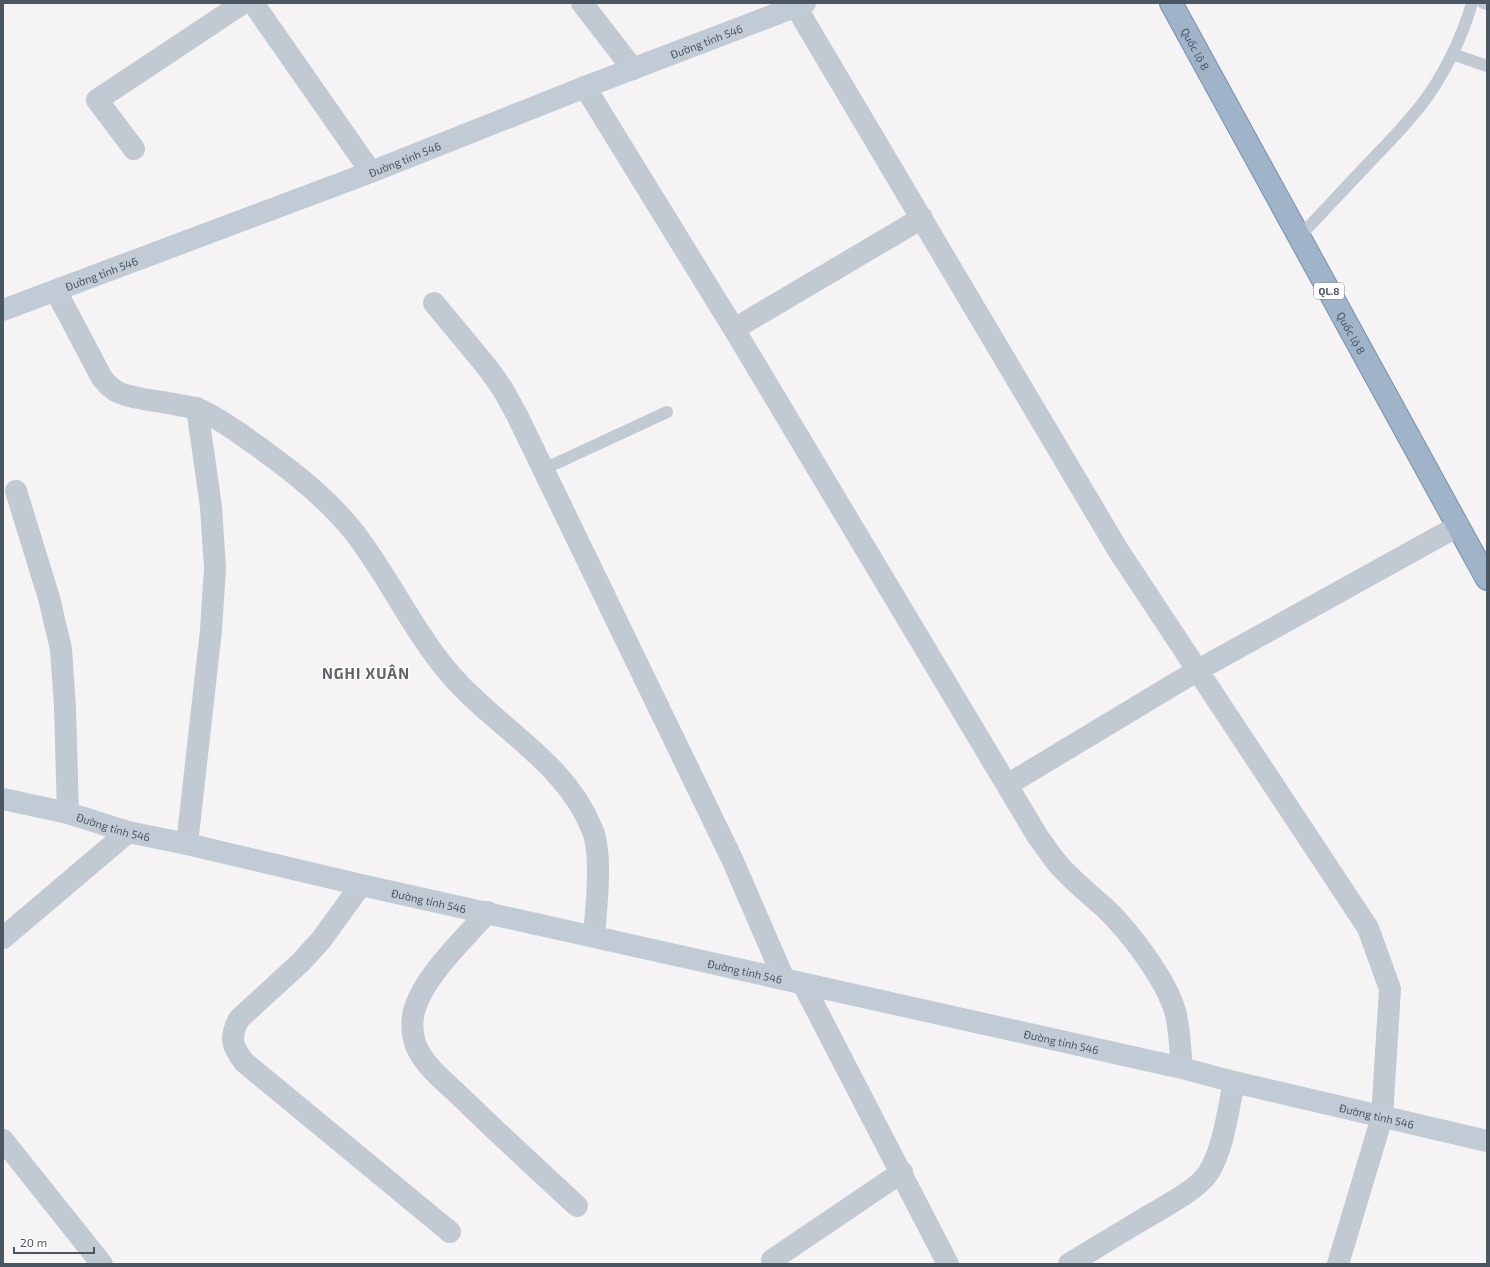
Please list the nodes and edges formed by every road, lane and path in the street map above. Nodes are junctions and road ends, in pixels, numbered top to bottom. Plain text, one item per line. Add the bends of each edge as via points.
1 (243, 3) edge
2 (253, 3) edge
3 (582, 3) edge
4 (1171, 3) edge
5 (1472, 3) edge
6 (1483, 3) edge
7 (1487, 4) edge
8 (801, 5) edge
9 (767, 10) edge
10 (1452, 54) junction
11 (1487, 66) edge
12 (633, 69) junction
13 (585, 87) junction
14 (134, 149) dead end
15 (371, 172) junction
16 (922, 218) junction
17 (1299, 237) junction
18 (56, 290) junction
19 (434, 303) dead end
20 (3, 310) edge
21 (734, 329) junction
22 (197, 408) junction
23 (667, 412) dead end
24 (544, 469) junction
25 (16, 491) dead end
26 (1458, 526) junction
27 (1487, 579) edge
28 (1198, 670) junction
29 (1007, 785) junction
30 (3, 799) edge
31 (68, 813) junction
32 (128, 832) junction
33 (188, 844) junction
34 (361, 885) junction
35 (488, 912) junction
36 (594, 936) junction
37 (3, 938) edge
38 (794, 981) junction
39 (1182, 1068) junction
40 (1234, 1082) junction
41 (1382, 1117) junction
42 (3, 1140) edge
43 (1487, 1141) edge
44 (902, 1172) junction
45 (577, 1206) dead end
46 (450, 1232) dead end
47 (772, 1260) dead end
48 (102, 1264) edge
49 (948, 1264) edge
50 (1069, 1264) edge
51 (1338, 1264) edge

1 - 14 street via 97,100
2 - 15 street
3 - 12 street
4 - 17 highway, Quốc lộ 8 / QL.8
5 - 10 lane
6 - 7 lane
8 - 9 main road, Đường tỉnh 546
8 - 16 street
9 - 12 main road, Đường tỉnh 546
10 - 11 lane
10 - 17 lane via 1433,88 1403,127
12 - 13 main road, Đường tỉnh 546
13 - 15 main road, Đường tỉnh 546
13 - 21 street
15 - 18 main road, Đường tỉnh 546
16 - 21 street
16 - 28 street via 1118,550
17 - 26 highway, Quốc lộ 8 / QL.8
18 - 20 main road, Đường tỉnh 546
18 - 22 street via 102,378 110,387 119,393
19 - 24 street via 502,388
21 - 29 street
22 - 33 street via 212,507 215,568 211,630
22 - 36 street via 258,446 310,488 340,517 388,583 417,631 450,674 475,700 544,760 568,786 594,831 598,869
23 - 24 lane
24 - 38 street via 732,859
25 - 31 street via 49,598 61,649
26 - 27 highway, Quốc lộ 8 / QL.8
26 - 28 street
28 - 29 street
28 - 41 street via 1368,928 1390,989
29 - 39 street via 1038,837 1058,864 1121,925 1160,980 1175,1011
30 - 31 main road, Đường tỉnh 546
31 - 32 main road, Đường tỉnh 546
32 - 33 main road, Đường tỉnh 546
32 - 37 street
33 - 34 main road, Đường tỉnh 546
34 - 35 main road, Đường tỉnh 546
34 - 46 street via 321,940 239,1020 234,1029 233,1043 244,1062
35 - 36 main road, Đường tỉnh 546
35 - 45 street via 429,979 414,1012 414,1040 418,1051 429,1066
36 - 38 main road, Đường tỉnh 546
38 - 39 main road, Đường tỉnh 546
38 - 44 street
39 - 40 main road, Đường tỉnh 546
40 - 41 main road, Đường tỉnh 546
40 - 50 street via 1220,1144 1204,1179 1174,1201
41 - 43 main road, Đường tỉnh 546
41 - 51 street
42 - 48 street
44 - 47 street
44 - 49 street

